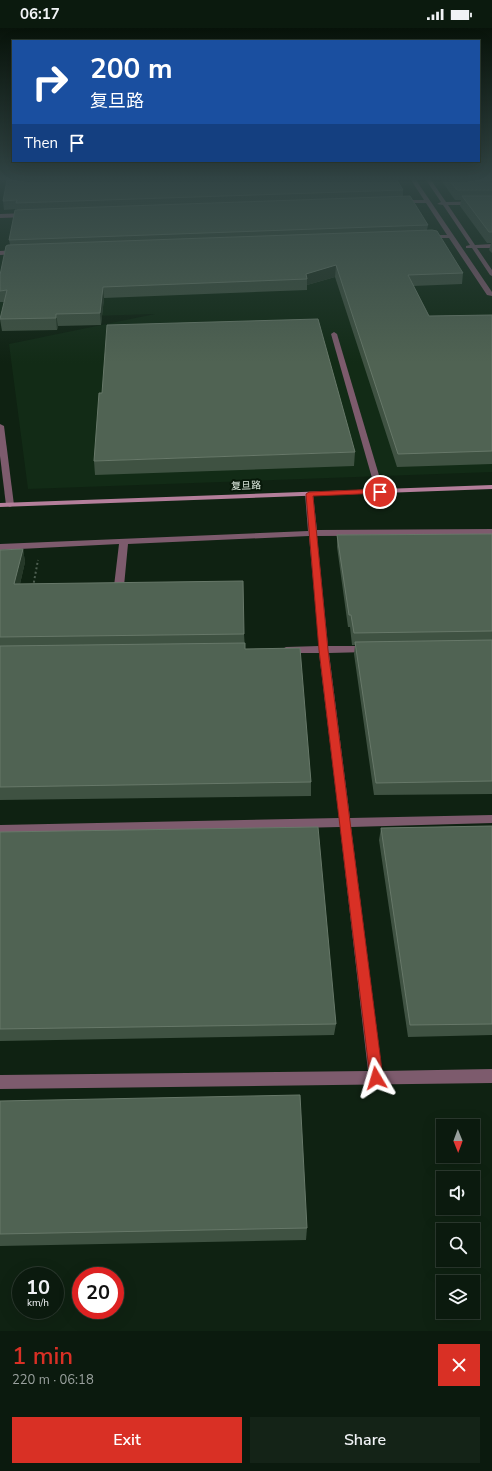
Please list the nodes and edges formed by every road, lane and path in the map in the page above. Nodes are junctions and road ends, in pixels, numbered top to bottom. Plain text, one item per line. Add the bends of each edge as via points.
1 (453, 241) edge
2 (469, 241) edge
3 (473, 246) junction
4 (492, 246) edge
5 (458, 247) junction
6 (24, 252) edge
7 (0, 253) edge
8 (492, 274) edge
9 (492, 294) edge
10 (334, 334) dead end
11 (0, 426) edge
12 (492, 487) edge
13 (380, 492) junction
14 (309, 494) junction
15 (0, 505) edge
16 (10, 505) junction
17 (313, 532) junction
18 (492, 532) edge
19 (124, 541) junction
20 (42, 545) junction
21 (0, 547) edge
22 (119, 586) edge
23 (40, 587) edge
24 (377, 649) edge
25 (324, 650) junction
26 (276, 651) edge
27 (492, 819) edge
28 (344, 821) junction
29 (0, 830) edge
30 (492, 1076) edge
31 (376, 1078) junction
32 (0, 1082) edge

1 - 5 street
2 - 3 street
3 - 4 street
3 - 5 street
3 - 8 street
5 - 9 street via 489,294
6 - 7 street
10 - 13 street
11 - 16 street
12 - 13 street, 复旦路
13 - 14 street, 复旦路
14 - 16 street, 复旦路
14 - 17 street
15 - 16 street, 复旦路
17 - 18 street
17 - 19 street
17 - 25 street
19 - 20 street
19 - 22 street
20 - 21 street
20 - 23 path via 32,587
24 - 25 street
25 - 26 street
25 - 28 street
27 - 28 street
28 - 29 street
28 - 31 street
30 - 31 street
31 - 32 street

